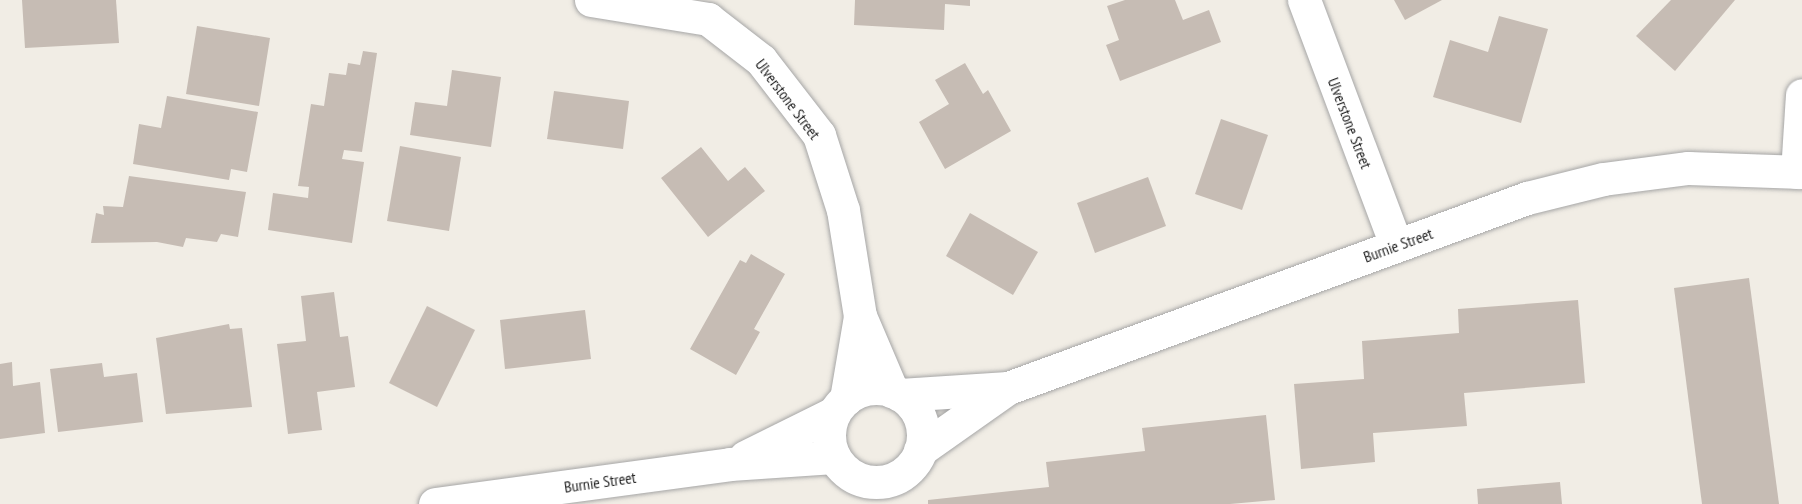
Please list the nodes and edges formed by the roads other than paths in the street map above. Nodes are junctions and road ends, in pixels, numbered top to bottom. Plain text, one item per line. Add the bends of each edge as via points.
1 (591, 0) edge
2 (1304, 0) edge
3 (1802, 95) edge
4 (1799, 172) edge
5 (1396, 246) junction
6 (860, 316) junction
7 (1008, 388) junction
8 (896, 393) junction
9 (840, 406) junction
10 (920, 450) junction
11 (834, 457) junction
12 (730, 464) junction
13 (435, 504) edge
14 (441, 504) edge

1 - 6 street, Ulverstone Street via 708,19 761,60 819,135 843,210
2 - 5 street, Ulverstone Street
3 - 4 street
4 - 5 street, Burnie Street via 1688,168 1603,179 1527,198
5 - 7 street, Burnie Street
6 - 8 street, Ulverstone Street
6 - 9 street, Ulverstone Street
7 - 8 street, Burnie Street
7 - 10 street, Burnie Street
8 - 9 street via 876,388
8 - 10 street via 920,419
9 - 11 street via 829,443
9 - 12 street, Burnie Street
10 - 11 street via 913,465 901,475 873,482 848,474
11 - 12 street, Burnie Street
12 - 14 street, Burnie Street
13 - 14 street, Burnie Street

